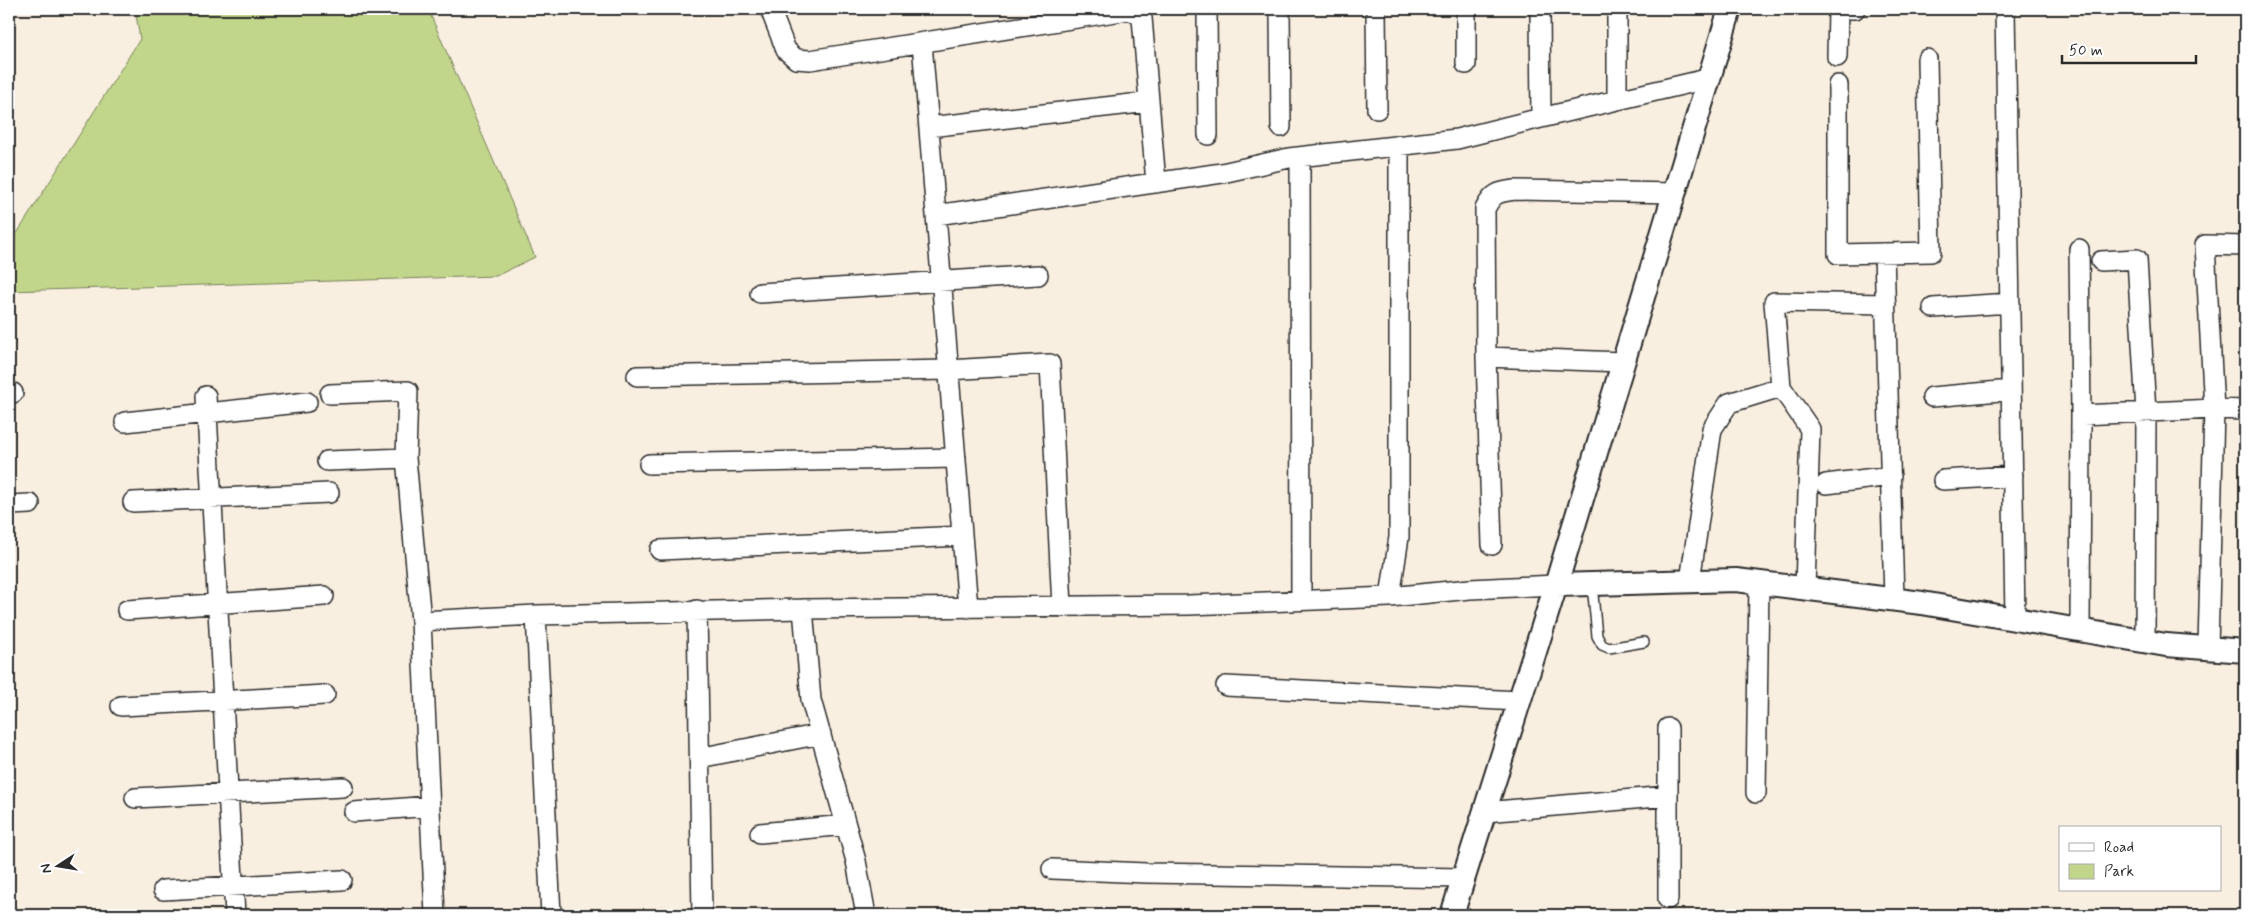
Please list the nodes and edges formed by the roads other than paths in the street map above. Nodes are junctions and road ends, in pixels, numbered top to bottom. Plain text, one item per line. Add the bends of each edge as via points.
1 (770, 9) edge
2 (1207, 9) edge
3 (1280, 9) edge
4 (1376, 9) edge
5 (1466, 9) edge
6 (1540, 9) edge
7 (1617, 9) edge
8 (1730, 9) edge
9 (1838, 9) edge
10 (1855, 9) edge
11 (2005, 9) edge
12 (922, 43) junction
13 (1836, 57) dead end
14 (1927, 60) dead end
15 (1466, 64) dead end
16 (1710, 78) junction
17 (1838, 85) dead end
18 (1617, 100) junction
19 (1149, 102) junction
20 (1377, 110) dead end
21 (1541, 118) junction
22 (929, 127) junction
23 (1281, 127) dead end
24 (1208, 135) dead end
25 (1399, 145) junction
26 (1300, 157) junction
27 (1156, 183) junction
28 (1675, 193) junction
29 (936, 216) junction
30 (2245, 246) edge
31 (2079, 249) dead end
32 (1884, 253) junction
33 (2101, 261) dead end
34 (1038, 275) dead end
35 (942, 282) junction
36 (760, 293) dead end
37 (2010, 303) junction
38 (1886, 304) junction
39 (1933, 308) dead end
40 (1486, 358) junction
41 (1624, 362) junction
42 (948, 370) junction
43 (637, 376) dead end
44 (1780, 387) junction
45 (2011, 390) junction
46 (330, 394) dead end
47 (1932, 397) dead end
48 (307, 402) dead end
49 (206, 405) junction
50 (2214, 408) junction
51 (2245, 410) edge
52 (2146, 412) junction
53 (2081, 415) junction
54 (125, 422) dead end
55 (406, 458) junction
56 (956, 458) junction
57 (327, 461) dead end
58 (649, 464) dead end
59 (1891, 476) junction
60 (2013, 476) junction
61 (1943, 480) dead end
62 (1826, 484) dead end
63 (329, 493) dead end
64 (212, 498) junction
65 (133, 502) dead end
66 (30, 504) dead end
67 (9, 505) edge
68 (962, 536) junction
69 (1492, 544) dead end
70 (660, 550) dead end
71 (1690, 581) junction
72 (1759, 583) junction
73 (1556, 584) junction
74 (1592, 584) junction
75 (1805, 588) junction
76 (324, 596) dead end
77 (1390, 597) junction
78 (1894, 599) junction
79 (1301, 600) junction
80 (217, 604) junction
81 (1062, 607) junction
82 (968, 608) junction
83 (803, 609) junction
84 (127, 610) dead end
85 (697, 610) junction
86 (536, 615) junction
87 (2016, 619) junction
88 (421, 621) junction
89 (2080, 630) junction
90 (2145, 641) junction
91 (1644, 642) dead end
92 (2208, 648) junction
93 (2245, 651) edge
94 (1226, 686) dead end
95 (325, 695) dead end
96 (223, 701) junction
97 (1519, 701) junction
98 (121, 706) dead end
99 (1668, 728) dead end
100 (821, 734) junction
101 (699, 758) junction
102 (343, 787) dead end
103 (1756, 793) dead end
104 (228, 794) junction
105 (1668, 796) junction
106 (135, 798) dead end
107 (430, 806) junction
108 (354, 812) dead end
109 (1485, 812) junction
110 (846, 825) junction
111 (760, 832) dead end
112 (1052, 869) dead end
113 (1464, 878) junction
114 (342, 880) dead end
115 (233, 885) junction
116 (163, 890) dead end
117 (1668, 899) dead end
118 (235, 915) edge
119 (435, 915) edge
120 (550, 915) edge
121 (702, 915) edge
122 (866, 915) edge
123 (1452, 915) edge

1 - 12 street via 786,50 796,59 810,60
2 - 24 street
3 - 23 street
4 - 20 street
5 - 15 street
6 - 21 street
7 - 18 street
8 - 16 street
9 - 10 street
9 - 13 street
11 - 37 street
12 - 19 street via 1128,10 1142,18
12 - 22 street
14 - 32 street via 1931,252
16 - 18 street
16 - 28 street
17 - 32 street via 1838,254
18 - 21 street
19 - 22 street
19 - 27 street
21 - 25 street via 1458,139
22 - 29 street
25 - 26 street
25 - 77 street via 1399,537
26 - 27 street
26 - 79 street
27 - 29 street
28 - 40 street via 1515,190 1491,197 1485,209
28 - 41 street
29 - 35 street
30 - 50 street via 2205,245
31 - 53 street
32 - 38 street
33 - 52 street via 2137,259
34 - 35 street
35 - 36 street
35 - 42 street
37 - 39 street
37 - 45 street
38 - 44 street via 1774,302
38 - 59 street
40 - 41 street
40 - 69 street
41 - 73 street
42 - 43 street
42 - 56 street
42 - 81 street via 1050,364
44 - 71 street via 1729,403 1712,429
44 - 75 street via 1810,429
45 - 47 street
45 - 60 street
46 - 55 street via 408,391
48 - 49 street
49 - 54 street
49 - 64 street
50 - 51 street
50 - 52 street
50 - 92 street
52 - 53 street
52 - 90 street
53 - 89 street
55 - 57 street
55 - 88 street
56 - 58 street
56 - 68 street
59 - 62 street
59 - 78 street
60 - 61 street
60 - 87 street
63 - 64 street
64 - 65 street
64 - 80 street
66 - 67 street
68 - 70 street
68 - 82 street
71 - 72 street
71 - 74 street
72 - 75 street
72 - 103 street
73 - 74 street
73 - 77 street
73 - 97 street
74 - 91 lane via 1597,636 1602,645 1609,648
75 - 78 street
76 - 80 street
77 - 79 street
78 - 87 street
79 - 81 street
80 - 84 street
80 - 96 street
81 - 82 street
82 - 83 street via 880,606
83 - 85 street
83 - 100 street via 811,700
85 - 86 street
85 - 101 street
86 - 88 street
86 - 120 street
87 - 89 street
88 - 107 street
89 - 90 street
90 - 92 street
92 - 93 street
94 - 97 street
95 - 96 street
96 - 98 street
96 - 104 street
97 - 109 street
99 - 105 street
100 - 101 street
100 - 110 street
101 - 121 street
102 - 104 street
104 - 106 street
104 - 115 street
105 - 109 street
105 - 117 street
107 - 108 street
107 - 119 street
109 - 113 street
110 - 111 street
110 - 122 street
112 - 113 street via 1156,874
113 - 123 street
114 - 115 street
115 - 116 street
115 - 118 street

